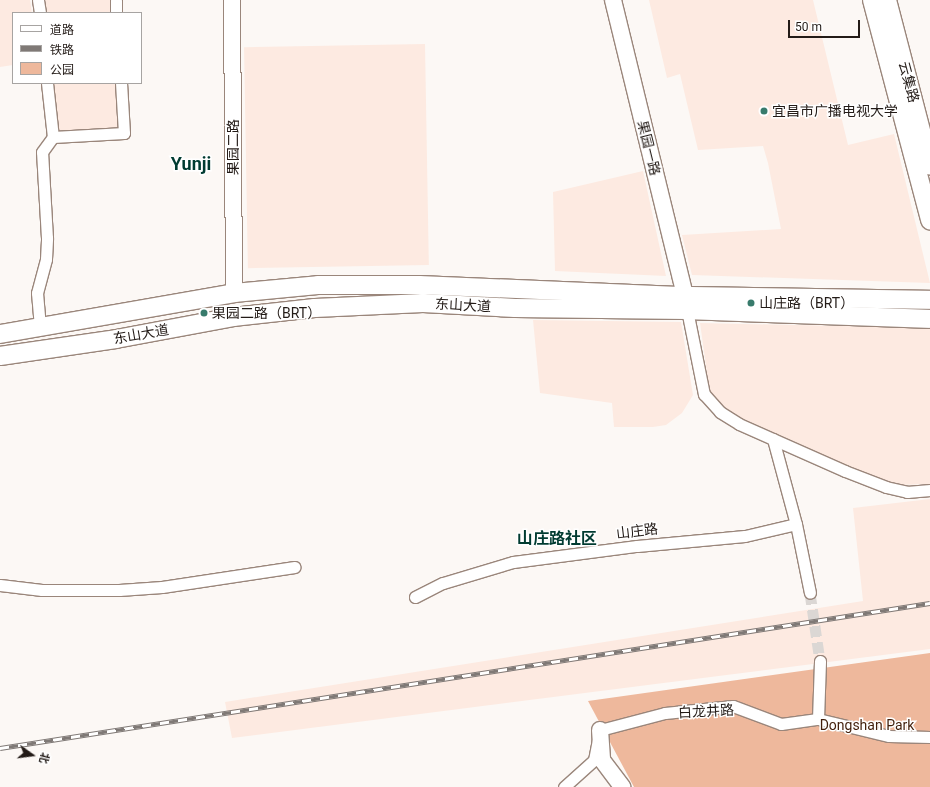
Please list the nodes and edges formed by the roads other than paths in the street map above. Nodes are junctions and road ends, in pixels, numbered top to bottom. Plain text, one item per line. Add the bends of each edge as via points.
1 (38, 0) edge
2 (116, 0) edge
3 (232, 0) edge
4 (613, 0) edge
5 (872, 0) edge
6 (886, 0) edge
7 (40, 12) edge
8 (116, 12) edge
9 (47, 84) edge
10 (121, 84) edge
11 (53, 137) junction
12 (930, 165) edge
13 (930, 220) edge
14 (234, 293) junction
15 (930, 300) edge
16 (686, 303) junction
17 (930, 319) edge
18 (40, 327) junction
19 (0, 334) edge
20 (0, 356) edge
21 (773, 439) junction
22 (930, 490) edge
23 (796, 524) junction
24 (294, 567) dead end
25 (0, 585) edge
26 (810, 592) tunnel mouth
27 (415, 597) dead end
28 (820, 661) tunnel mouth
29 (818, 719) junction
30 (600, 730) junction
31 (930, 737) edge
32 (564, 787) edge
33 (622, 787) edge

1 - 7 street
2 - 8 street
3 - 14 street, 果园二路
4 - 16 street, 果园一路
5 - 13 main road, 云集路
6 - 12 main road, 云集路
9 - 11 street
10 - 11 street via 124,133
11 - 18 street via 42,152 46,259 37,293
14 - 16 main road, 东山大道 via 318,285 419,284
14 - 18 main road, 东山大道
15 - 16 main road, 东山大道
16 - 17 main road, 东山大道
16 - 20 main road, 东山大道 via 515,308 423,303 315,308 233,317 116,339
16 - 21 street via 704,394 720,412 739,424
18 - 19 main road, 东山大道
21 - 22 street via 886,487 907,492
21 - 23 street
23 - 26 street
23 - 27 street, 山庄路 via 745,536 513,562 443,583
24 - 25 street via 162,587 119,590 42,590
28 - 29 street
29 - 30 street, 白龙井路 via 781,724 733,706 665,713
29 - 31 street, 白龙井路 via 889,736
30 - 32 street via 594,760
30 - 33 street via 602,760

